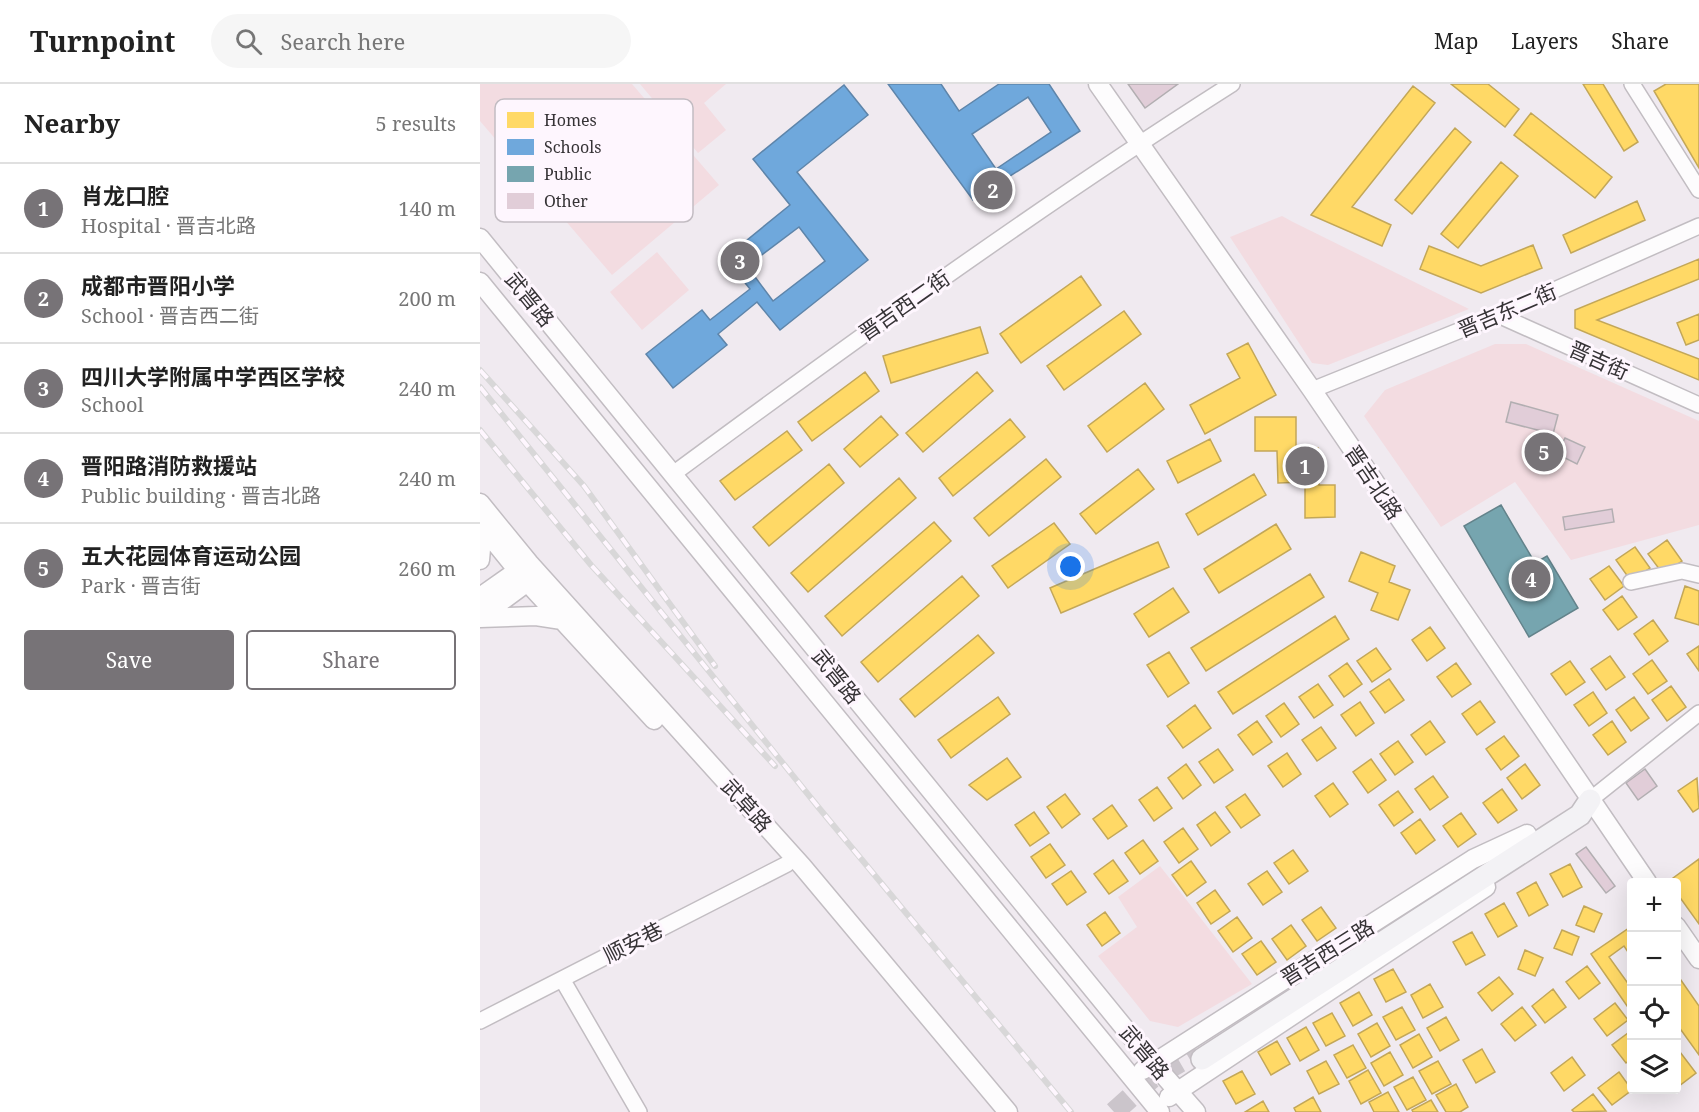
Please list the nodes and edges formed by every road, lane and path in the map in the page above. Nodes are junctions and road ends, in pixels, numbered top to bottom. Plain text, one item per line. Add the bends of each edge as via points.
1 (1098, 84) edge
2 (1232, 84) edge
3 (1632, 84) edge
4 (1139, 143) junction
5 (1699, 190) edge
6 (1699, 226) edge
7 (480, 238) edge
8 (480, 282) edge
9 (1498, 315) junction
10 (1312, 390) junction
11 (1699, 405) edge
12 (674, 474) junction
13 (480, 503) edge
14 (481, 526) edge
15 (480, 560) edge
16 (528, 573) junction
17 (1699, 575) edge
18 (1631, 582) dead end
19 (480, 597) edge
20 (480, 617) edge
21 (562, 620) junction
22 (1699, 713) edge
23 (1590, 800) junction
24 (1529, 839) junction
25 (787, 864) junction
26 (1644, 878) edge
27 (1681, 932) edge
28 (1699, 959) edge
29 (562, 979) junction
30 (480, 1021) edge
31 (1199, 1056) tunnel mouth
32 (1153, 1063) junction
33 (1132, 1077) junction
34 (1179, 1091) junction
35 (1158, 1109) edge
36 (639, 1112) edge
37 (995, 1112) edge
38 (1008, 1112) edge
39 (1196, 1112) edge

1 - 4 street, 晋吉北路
2 - 4 street, 晋吉西二街
3 - 5 street
4 - 10 street, 晋吉北路
4 - 12 street, 晋吉西二街 via 892,313
6 - 9 street, 晋吉东二街
7 - 12 street, 武晋路
8 - 33 street, 武晋路
9 - 10 street, 晋吉东二街
9 - 11 street, 晋吉街
10 - 23 street, 晋吉北路
12 - 32 street, 武晋路
13 - 16 street, 武草路
14 - 15 street
14 - 16 street, 武草路
16 - 19 street
16 - 20 street
16 - 21 street, 武草路
16 - 38 street, 武草路 via 802,866
17 - 18 street via 1682,571
20 - 21 street via 536,616
21 - 25 street, 武草路
22 - 23 street
23 - 24 main road, 晋吉西三路 via 1580,815
23 - 26 street, 晋吉北路
24 - 31 main road, 晋吉西三路
24 - 32 street, 晋吉西三路 via 1473,859
24 - 34 street, 晋吉西三路 via 1482,891
25 - 29 street, 顺安巷
25 - 37 street, 武草路
27 - 28 street
29 - 30 street, 顺安巷
29 - 36 street
32 - 33 street, 晋吉西三路
32 - 34 street, 武晋路
33 - 35 street, 武晋路
34 - 35 street, 晋吉西三路
34 - 39 street, 武晋路

